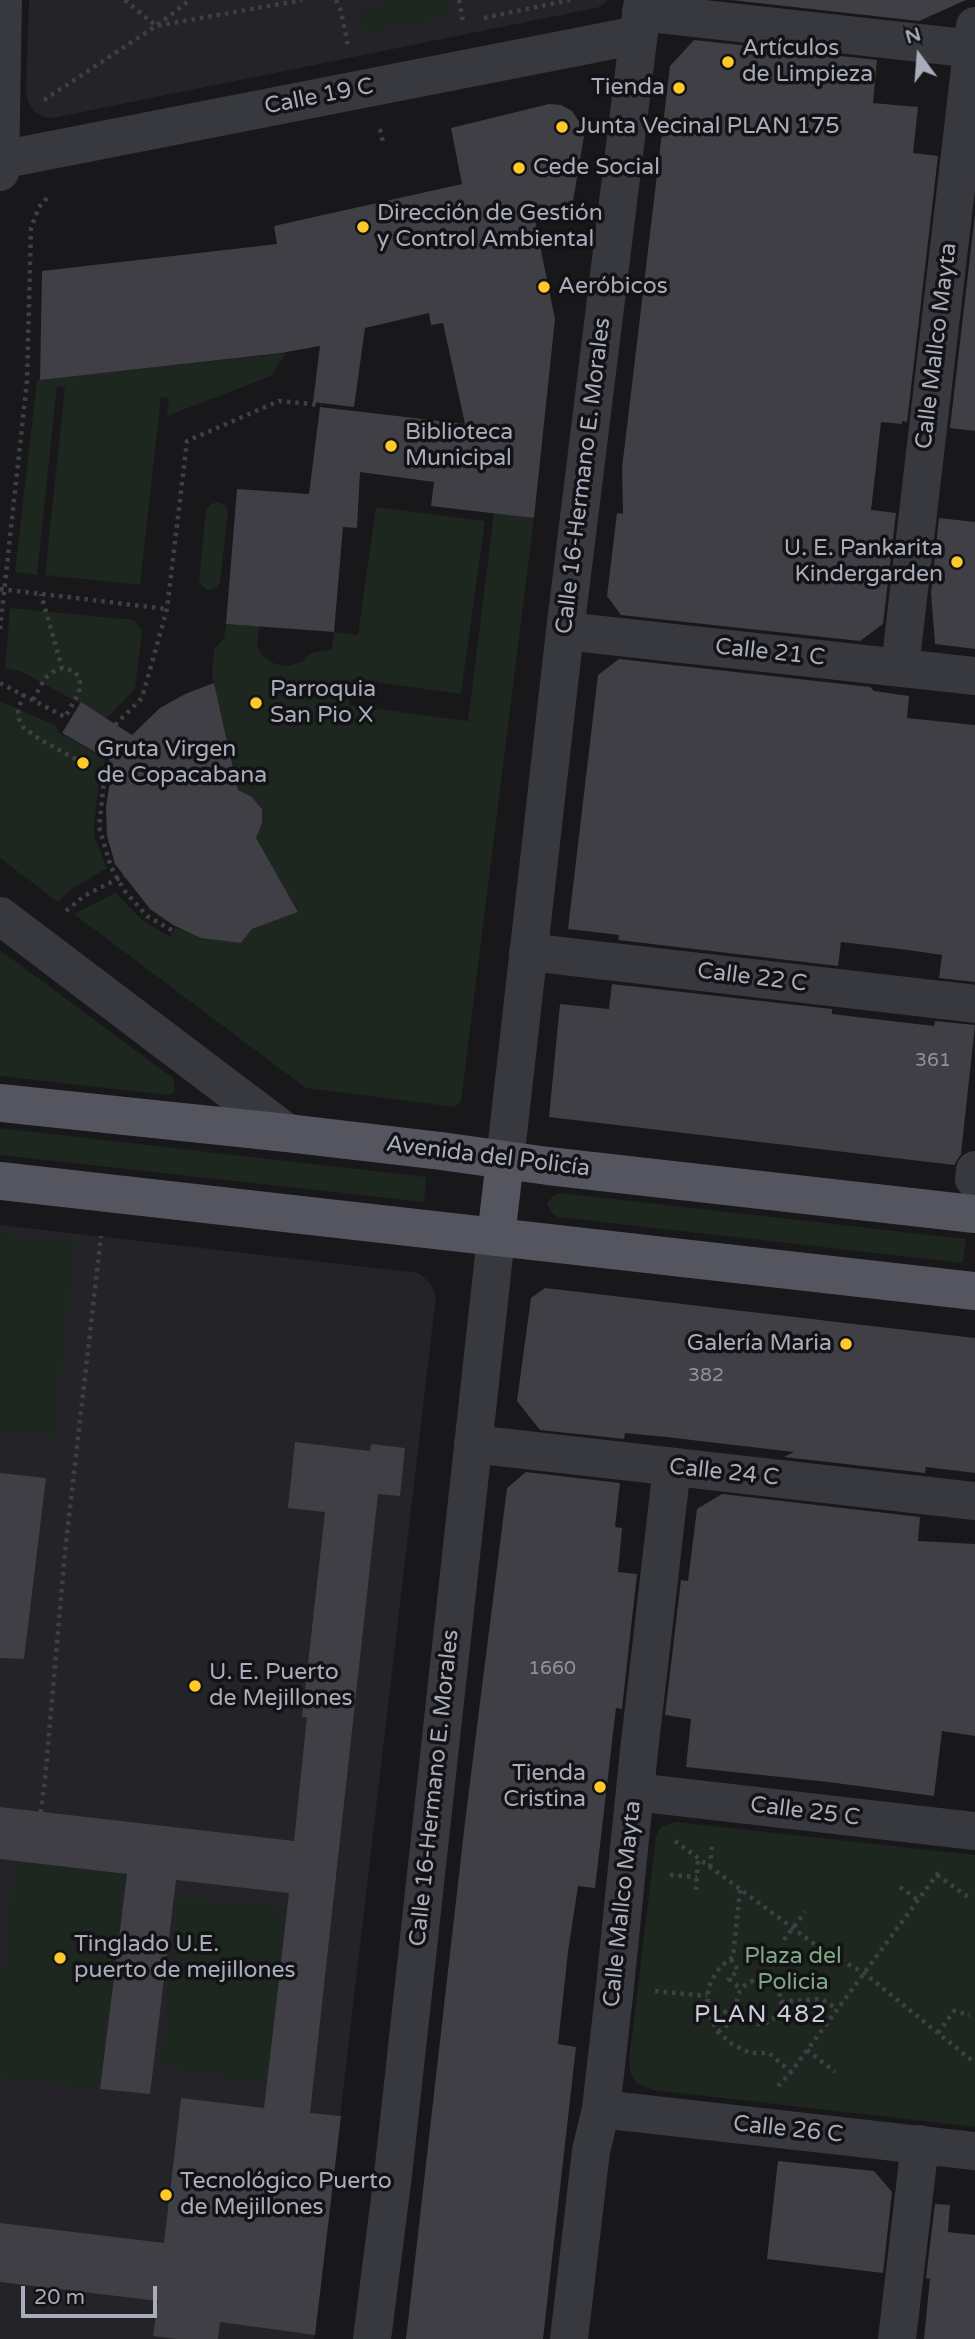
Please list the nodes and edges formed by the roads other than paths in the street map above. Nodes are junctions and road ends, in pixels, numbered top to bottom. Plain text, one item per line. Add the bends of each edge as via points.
1 (3, 0) edge
2 (640, 16) edge
3 (974, 41) edge
4 (0, 160) edge
5 (0, 172) edge
6 (565, 631) junction
7 (900, 667) junction
8 (975, 676) edge
9 (0, 916) edge
10 (528, 952) junction
11 (975, 1004) edge
12 (0, 1103) edge
13 (287, 1133) junction
14 (505, 1160) junction
15 (0, 1181) edge
16 (975, 1188) edge
17 (496, 1237) junction
18 (975, 1291) edge
19 (473, 1444) junction
20 (672, 1467) junction
21 (975, 1501) edge
22 (635, 1792) junction
23 (975, 1831) edge
24 (601, 2109) junction
25 (920, 2144) junction
26 (975, 2151) edge
27 (372, 2339) edge
28 (569, 2339) edge
29 (897, 2339) edge

1 - 4 street
2 - 3 street, Calle 19 C
2 - 4 street, Calle 19 C
2 - 6 street, Calle 16-Hermano E. Morales
3 - 7 street, Calle Mallco Mayta
4 - 5 street
6 - 7 street, Calle 21 C
6 - 10 street, Calle 16-Hermano E. Morales
7 - 8 street, Calle 21 C
9 - 13 street
10 - 11 street, Calle 22 C
10 - 14 street, Calle 16-Hermano E. Morales
12 - 13 main road, Avenida del Policía
13 - 14 main road, Avenida del Policía
14 - 16 main road, Avenida del Policía
14 - 17 main road
15 - 17 main road
17 - 18 main road
17 - 19 street, Calle 16-Hermano E. Morales
19 - 20 street, Calle 24 C
19 - 27 street, Calle 16-Hermano E. Morales
20 - 21 street, Calle 24 C
20 - 22 street, Calle Mallco Mayta
22 - 23 street, Calle 25 C
22 - 24 street, Calle Mallco Mayta
24 - 25 street, Calle 26 C
24 - 28 street, Calle Mallco Mayta via 591,2151
25 - 26 street, Calle 26 C
25 - 29 street

